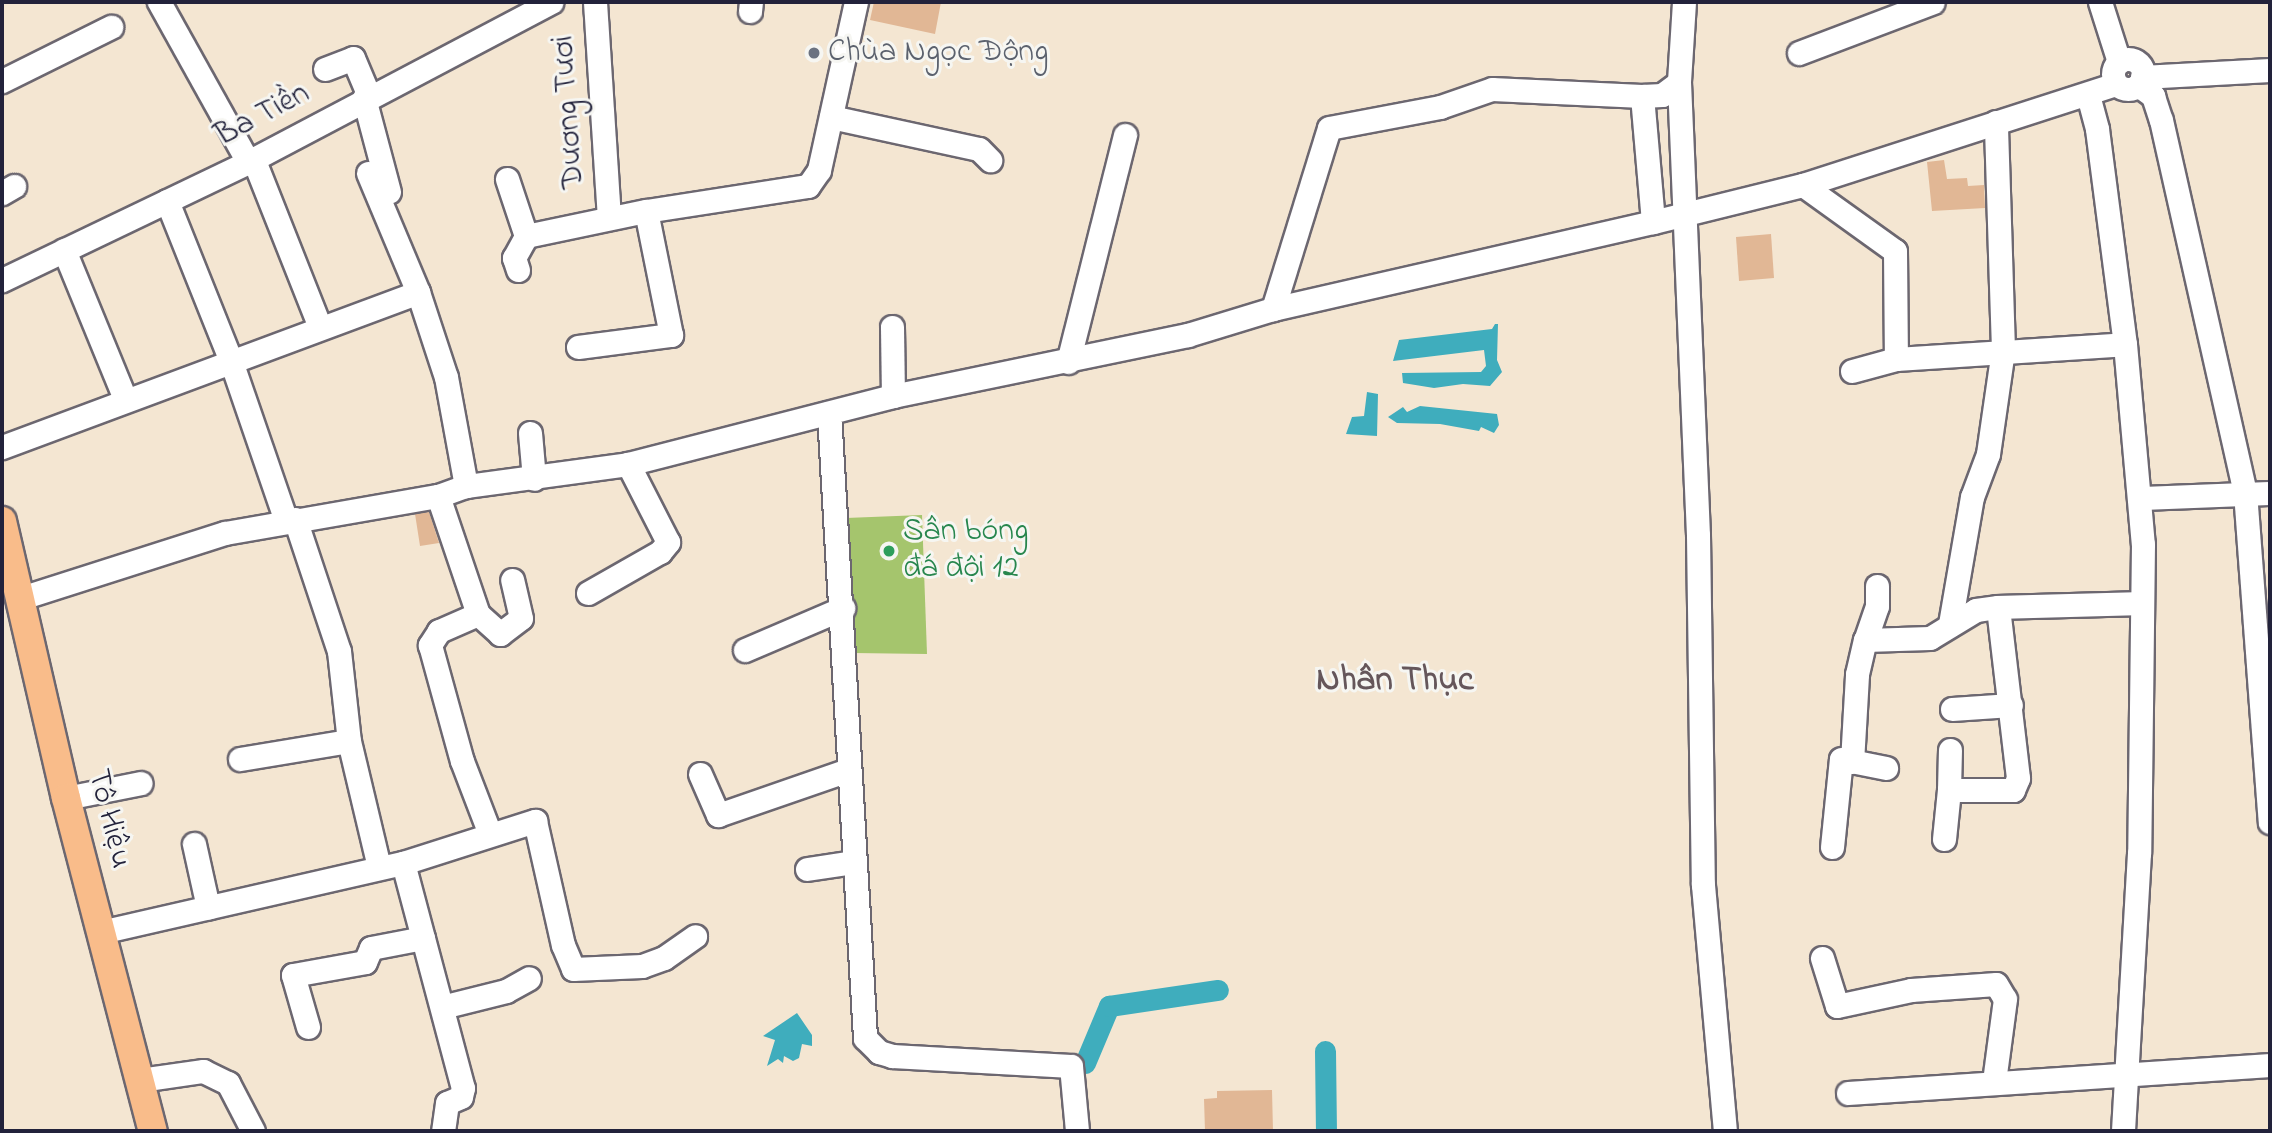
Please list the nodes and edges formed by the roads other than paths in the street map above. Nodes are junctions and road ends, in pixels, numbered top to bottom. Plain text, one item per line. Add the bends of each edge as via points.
1 (159, 2) edge
2 (551, 2) edge
3 (595, 2) edge
4 (856, 2) edge
5 (1684, 2) edge
6 (1933, 2) edge
7 (2100, 2) edge
8 (111, 27) dead end
9 (1799, 53) dead end
10 (325, 69) dead end
11 (2270, 70) edge
12 (2129, 77) junction
13 (2, 81) edge
14 (1679, 82) junction
15 (2088, 95) junction
16 (1642, 96) junction
17 (367, 97) junction
18 (831, 117) junction
19 (1996, 122) junction
20 (1125, 135) dead end
21 (251, 160) junction
22 (990, 160) dead end
23 (368, 173) dead end
24 (507, 179) dead end
25 (1803, 185) junction
26 (167, 201) junction
27 (646, 211) junction
28 (1684, 213) junction
29 (609, 218) junction
30 (1653, 222) junction
31 (526, 236) junction
32 (64, 250) junction
33 (410, 251) dead end
34 (518, 270) dead end
35 (2, 280) edge
36 (418, 292) junction
37 (1273, 309) junction
38 (319, 325) junction
39 (892, 327) dead end
40 (2125, 344) junction
41 (578, 347) dead end
42 (2003, 350) junction
43 (1896, 359) junction
44 (231, 361) junction
45 (1068, 362) junction
46 (1852, 371) dead end
47 (893, 397) junction
48 (125, 399) junction
49 (829, 412) junction
50 (530, 433) dead end
51 (2, 447) edge
52 (628, 464) junction
53 (534, 479) junction
54 (466, 486) junction
55 (2245, 492) junction
56 (2270, 493) edge
57 (438, 496) junction
58 (2141, 498) junction
59 (291, 520) junction
60 (2, 522) edge
61 (512, 580) dead end
62 (1877, 586) dead end
63 (588, 593) dead end
64 (2124, 597) junction
65 (18, 599) junction
66 (1998, 607) junction
67 (843, 608) junction
68 (478, 614) junction
69 (1950, 624) junction
70 (1865, 639) junction
71 (745, 650) dead end
72 (2011, 705) junction
73 (1951, 709) dead end
74 (349, 741) junction
75 (1950, 750) dead end
76 (240, 759) dead end
77 (1852, 762) junction
78 (1885, 768) dead end
79 (848, 770) junction
80 (700, 774) dead end
81 (141, 783) dead end
82 (1948, 790) junction
83 (66, 799) junction
84 (2270, 822) edge
85 (490, 834) junction
86 (1944, 839) dead end
87 (194, 844) dead end
88 (1832, 848) dead end
89 (854, 862) junction
90 (403, 863) junction
91 (379, 867) junction
92 (807, 869) dead end
93 (208, 907) junction
94 (101, 932) junction
95 (695, 936) dead end
96 (423, 938) junction
97 (1822, 957) dead end
98 (529, 978) dead end
99 (442, 1007) junction
100 (308, 1027) dead end
101 (2270, 1065) edge
102 (2125, 1076) junction
103 (140, 1080) junction
104 (1994, 1082) junction
105 (1848, 1093) dead end
106 (437, 1130) edge
107 (153, 1131) edge
108 (253, 1131) edge
109 (1077, 1131) edge
110 (1725, 1131) edge
111 (2123, 1131) edge

1 - 21 street
2 - 17 street, Ba Tiền
3 - 29 street, Dương Tươi
4 - 18 street
5 - 14 street
6 - 9 street
7 - 12 street
8 - 13 street
10 - 17 street via 353,58
11 - 12 street
12 - 15 street
12 - 55 street via 2153,96 2158,111
14 - 16 street via 1662,95
14 - 28 street
15 - 19 street
15 - 40 street via 2097,129
16 - 30 street
16 - 37 street via 1492,89 1440,107 1329,128
17 - 21 street, Ba Tiền
17 - 33 street
18 - 22 street via 979,149
18 - 27 street via 817,175 808,186
19 - 25 street
19 - 42 street
20 - 45 street
21 - 26 street, Ba Tiền
21 - 38 street
23 - 36 street
24 - 31 street
25 - 28 street
25 - 43 street via 1895,251
26 - 32 street, Ba Tiền
26 - 44 street
27 - 29 street
27 - 41 street via 671,335
28 - 30 street
28 - 110 street via 1698,535 1703,885
29 - 31 street
30 - 37 street
31 - 34 street via 514,258
32 - 35 street, Ba Tiền
32 - 48 street
36 - 38 street
36 - 54 street via 452,402
37 - 45 street via 1188,335
38 - 44 street
39 - 47 street
40 - 42 street
40 - 58 street
42 - 43 street
42 - 69 street via 1988,454 1972,497
43 - 46 street
44 - 48 street
44 - 59 street
45 - 47 street
47 - 49 street
48 - 51 street
49 - 52 street
49 - 67 street
50 - 53 street
52 - 53 street
52 - 63 street via 668,542 660,552
53 - 54 street
54 - 57 street
55 - 56 street
55 - 58 street
55 - 84 street
57 - 59 street
57 - 68 street
58 - 64 street
59 - 65 street via 225,533
59 - 74 street via 340,651
60 - 65 main road, Tô Hiệu
61 - 68 street via 521,618 500,634
62 - 70 street via 1877,607
64 - 66 street
64 - 102 street via 2139,853
65 - 83 main road, Tô Hiệu
66 - 69 street via 1976,610
66 - 72 street
67 - 71 street
67 - 79 street
68 - 85 street via 439,631 430,645 462,761
69 - 70 street via 1930,638
70 - 77 street via 1857,674
72 - 73 street
72 - 82 street via 2018,778 2013,790
74 - 76 street
74 - 91 street
75 - 82 street
77 - 78 street
77 - 88 street via 1841,760
79 - 80 street via 793,780 718,815
79 - 89 street
81 - 83 street
82 - 86 street
83 - 94 main road, Tô Hiệu
85 - 90 street
85 - 95 street via 534,821 563,945 573,969 642,966 664,958
87 - 93 street
89 - 92 street
89 - 109 street via 862,1020 870,1046 892,1056 1071,1066
90 - 91 street
90 - 96 street
91 - 93 street
93 - 94 street
94 - 103 main road, Tô Hiệu
96 - 99 street
96 - 100 street via 371,948 365,962 293,975
97 - 104 street via 1837,1006 1910,990 1996,984 2005,999
98 - 99 street via 506,990
99 - 106 street via 464,1088 461,1097 447,1103
101 - 102 street
102 - 104 street
102 - 111 street
103 - 107 main road, Tô Hiệu
103 - 108 street via 203,1071 228,1083
104 - 105 street

